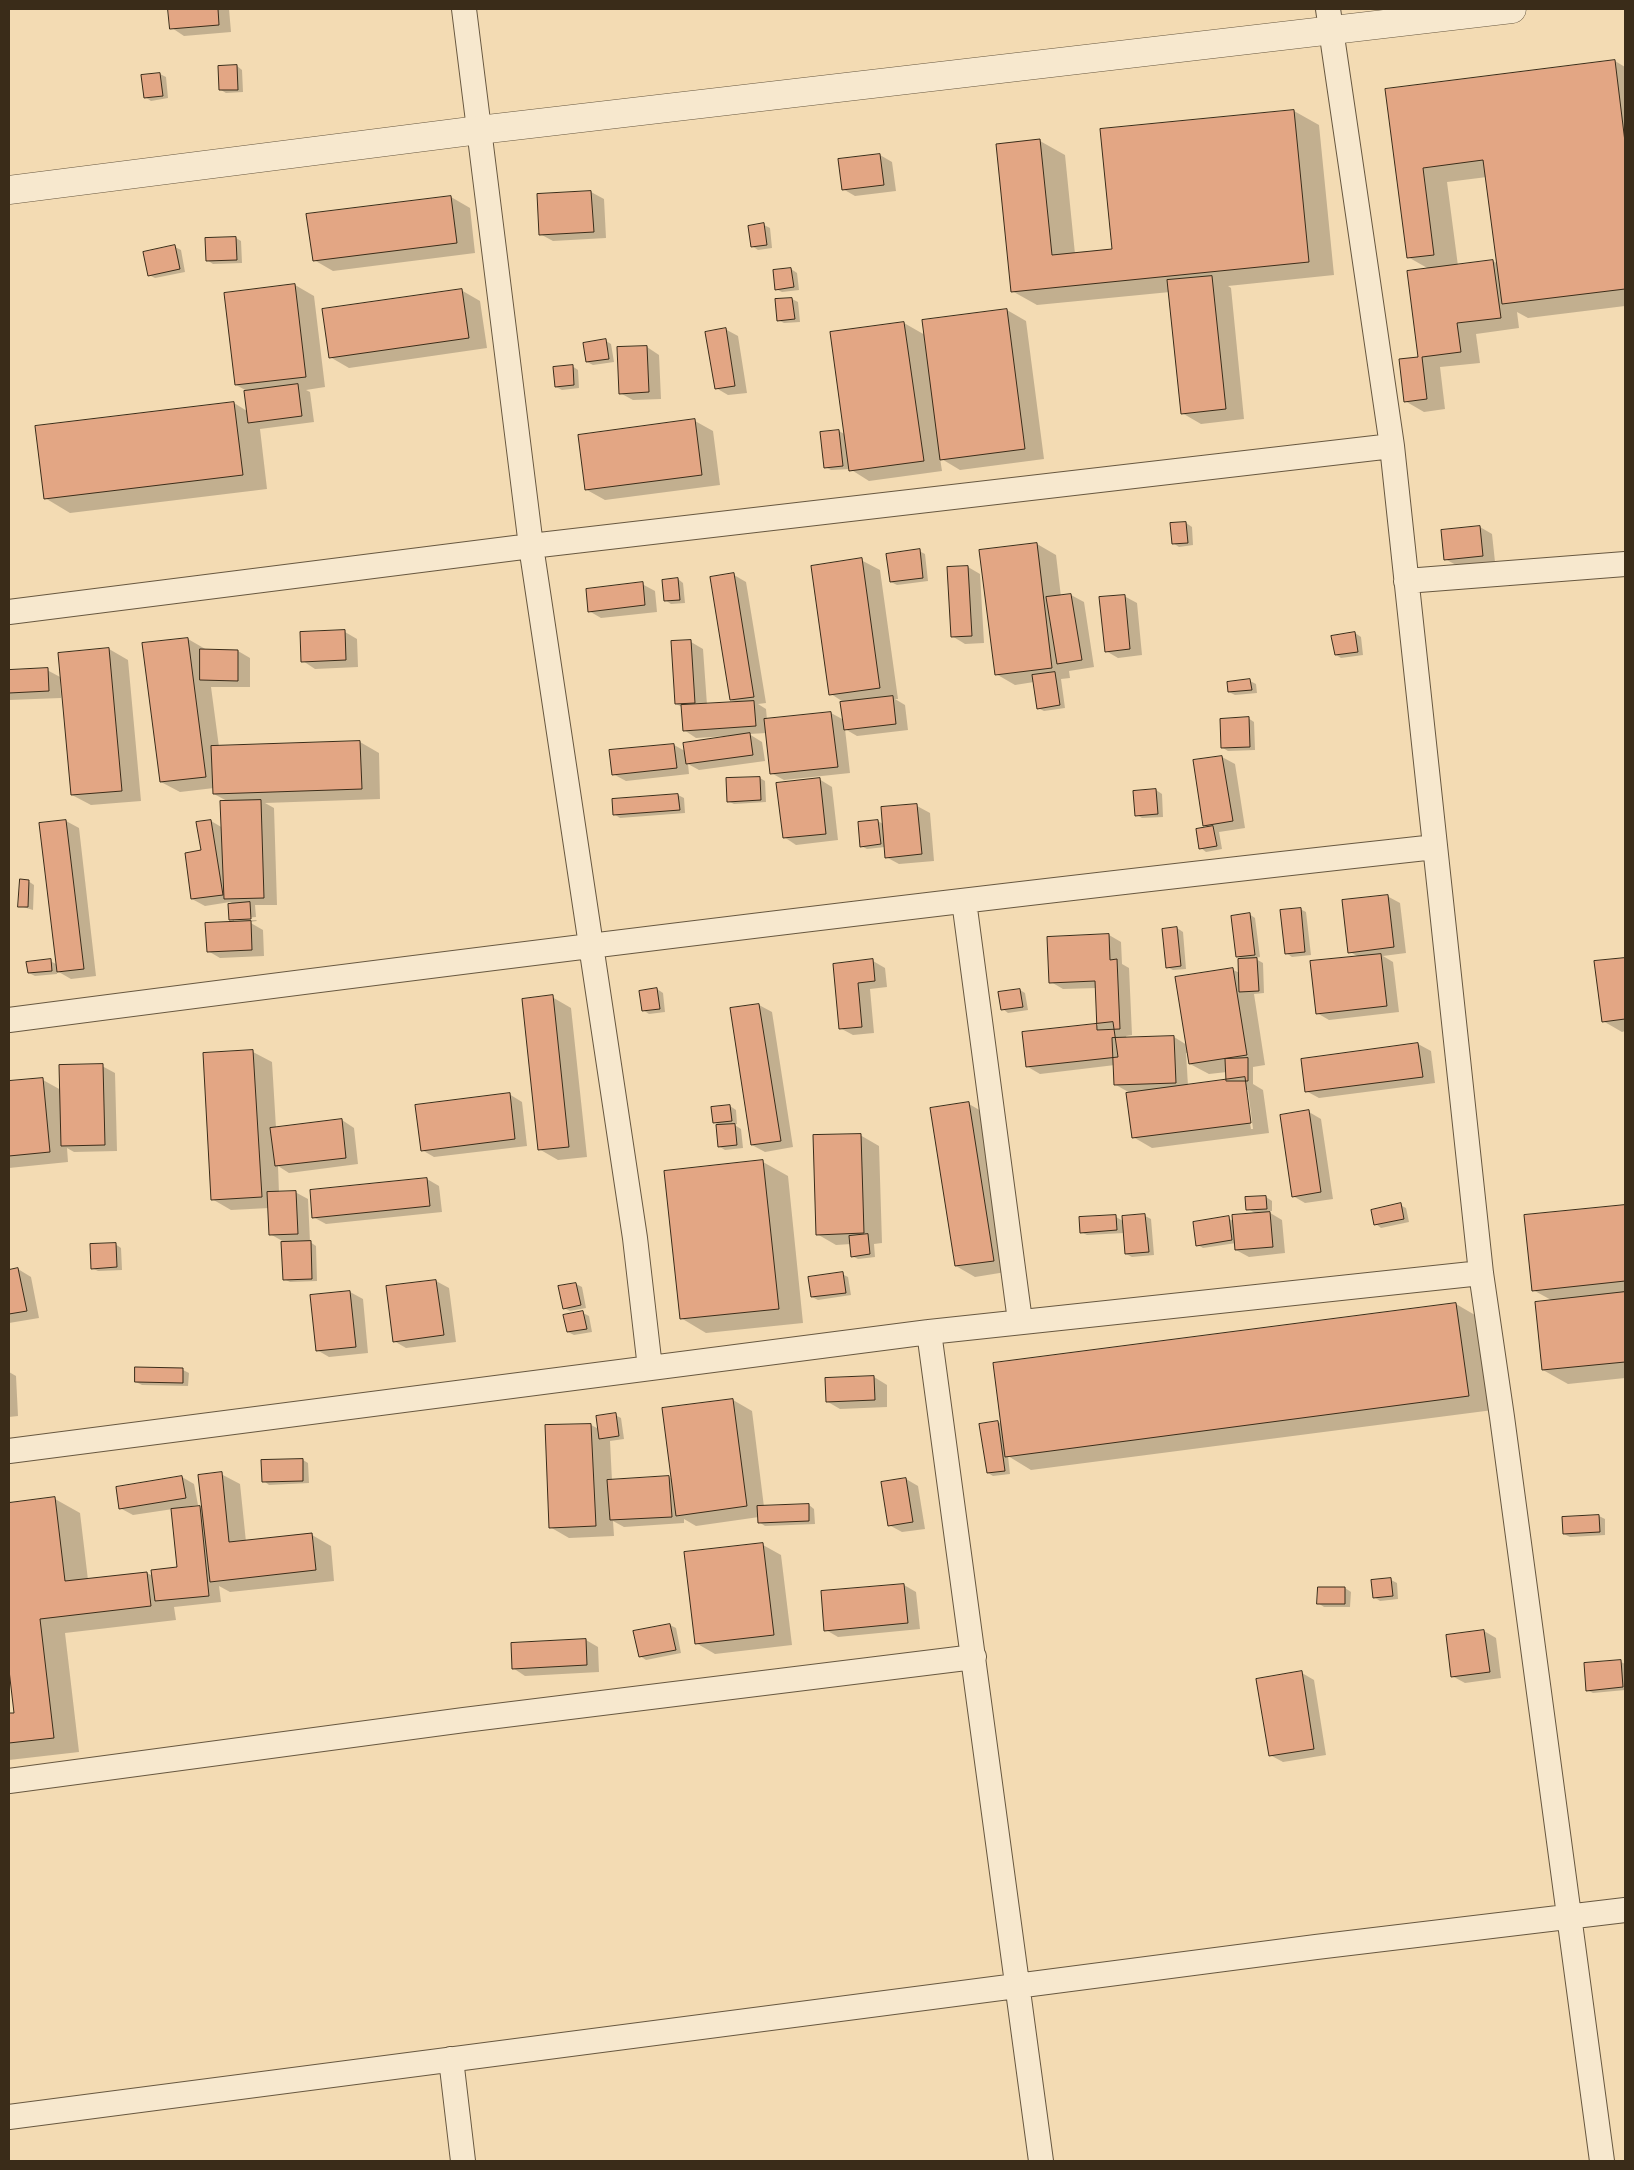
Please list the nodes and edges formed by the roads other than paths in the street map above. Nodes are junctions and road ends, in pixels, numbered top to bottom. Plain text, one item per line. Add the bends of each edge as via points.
1 (464, 9) edge
2 (1512, 9) edge
3 (1330, 19) edge
4 (479, 130) junction
5 (9, 190) edge
6 (1392, 446) junction
7 (531, 546) junction
8 (1625, 564) edge
9 (1406, 581) junction
10 (9, 612) edge
11 (1435, 847) junction
12 (964, 901) junction
13 (592, 944) junction
14 (9, 1020) edge
15 (1481, 1273) junction
16 (1020, 1321) junction
17 (929, 1332) junction
18 (650, 1368) junction
19 (9, 1451) edge
20 (974, 1657) junction
21 (9, 1781) edge
22 (1625, 1910) edge
23 (1569, 1918) junction
24 (1018, 1986) junction
25 (451, 2059) junction
26 (9, 2117) edge
27 (463, 2161) edge
28 (1041, 2161) edge
29 (1602, 2161) edge

1 - 4 street
2 - 3 street
3 - 4 street
3 - 6 street
4 - 5 street
4 - 7 street
6 - 7 street
6 - 9 street
7 - 10 street
7 - 13 street
8 - 9 street
9 - 11 street
11 - 12 street
11 - 15 street
12 - 13 street
12 - 16 street
13 - 14 street
13 - 18 street via 638,1256
15 - 16 street
15 - 23 street
16 - 17 street
17 - 18 street
17 - 20 street
18 - 19 street
20 - 21 street via 454,1721
20 - 24 street
22 - 23 street
23 - 24 street
23 - 29 street
24 - 25 street
24 - 28 street
25 - 26 street
25 - 27 street

